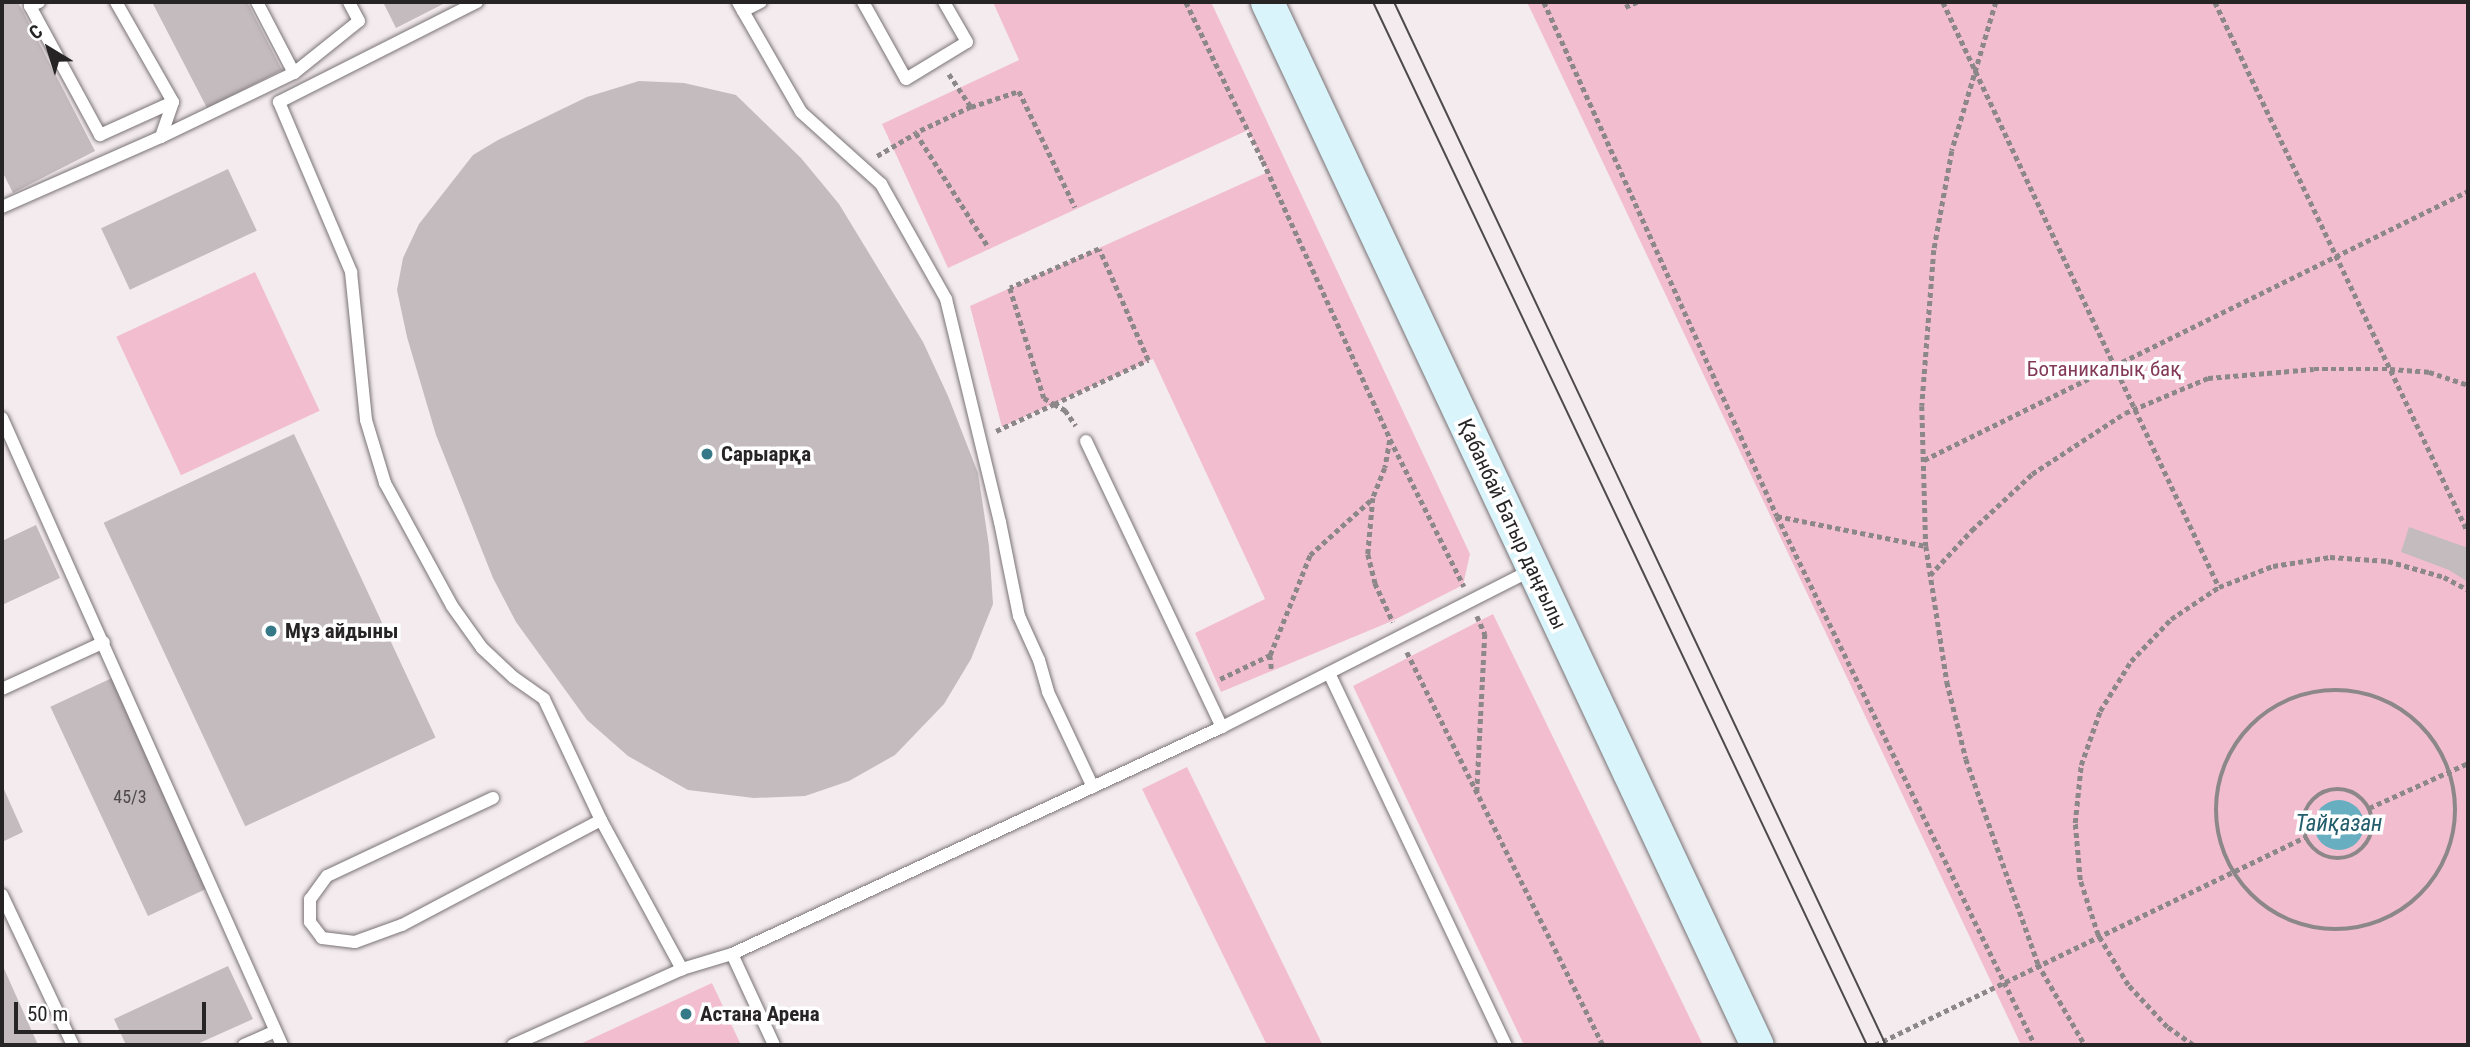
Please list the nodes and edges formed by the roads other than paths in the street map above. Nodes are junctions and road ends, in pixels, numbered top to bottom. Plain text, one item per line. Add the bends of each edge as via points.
1 (39, 2) edge
2 (116, 2) edge
3 (257, 2) edge
4 (349, 2) edge
5 (477, 2) edge
6 (761, 2) edge
7 (863, 2) edge
8 (944, 2) edge
9 (1267, 2) edge
10 (740, 6) edge
11 (294, 73) junction
12 (173, 102) junction
13 (161, 137) junction
14 (2, 207) edge
15 (2, 418) edge
16 (1086, 441) road end
17 (1532, 569) junction
18 (104, 642) junction
19 (1329, 673) junction
20 (2, 690) edge
21 (1222, 727) junction
22 (1093, 787) junction
23 (493, 798) dead end
24 (601, 820) junction
25 (2, 895) edge
26 (732, 954) junction
27 (682, 970) junction
28 (275, 1031) junction
29 (73, 1045) edge
30 (244, 1045) edge
31 (282, 1045) edge
32 (513, 1045) edge
33 (774, 1045) edge
34 (1506, 1045) edge
35 (1757, 1045) edge

1 - 12 lane via 30,6 100,135
2 - 12 lane
3 - 11 lane
4 - 11 lane via 359,21
5 - 24 lane via 279,102 351,272 366,420 385,484 452,606 482,648 544,699
6 - 10 lane
7 - 8 lane via 906,79 967,42
9 - 17 main road, Қабанбай Батыр даңғылы
10 - 22 lane via 801,112 881,184 946,299 1019,616 1048,692
11 - 13 lane
12 - 13 lane
13 - 14 lane
15 - 18 lane
16 - 21 lane
17 - 19 lane
17 - 35 main road, Қабанбай Батыр даңғылы
18 - 20 lane
18 - 28 lane
19 - 21 lane
19 - 34 lane
21 - 22 lane
22 - 26 lane
23 - 24 lane via 327,876 310,899 310,922 322,938 355,942 402,925
24 - 27 lane
25 - 29 lane
26 - 27 lane
26 - 33 lane
27 - 32 lane
28 - 30 lane
28 - 31 lane

